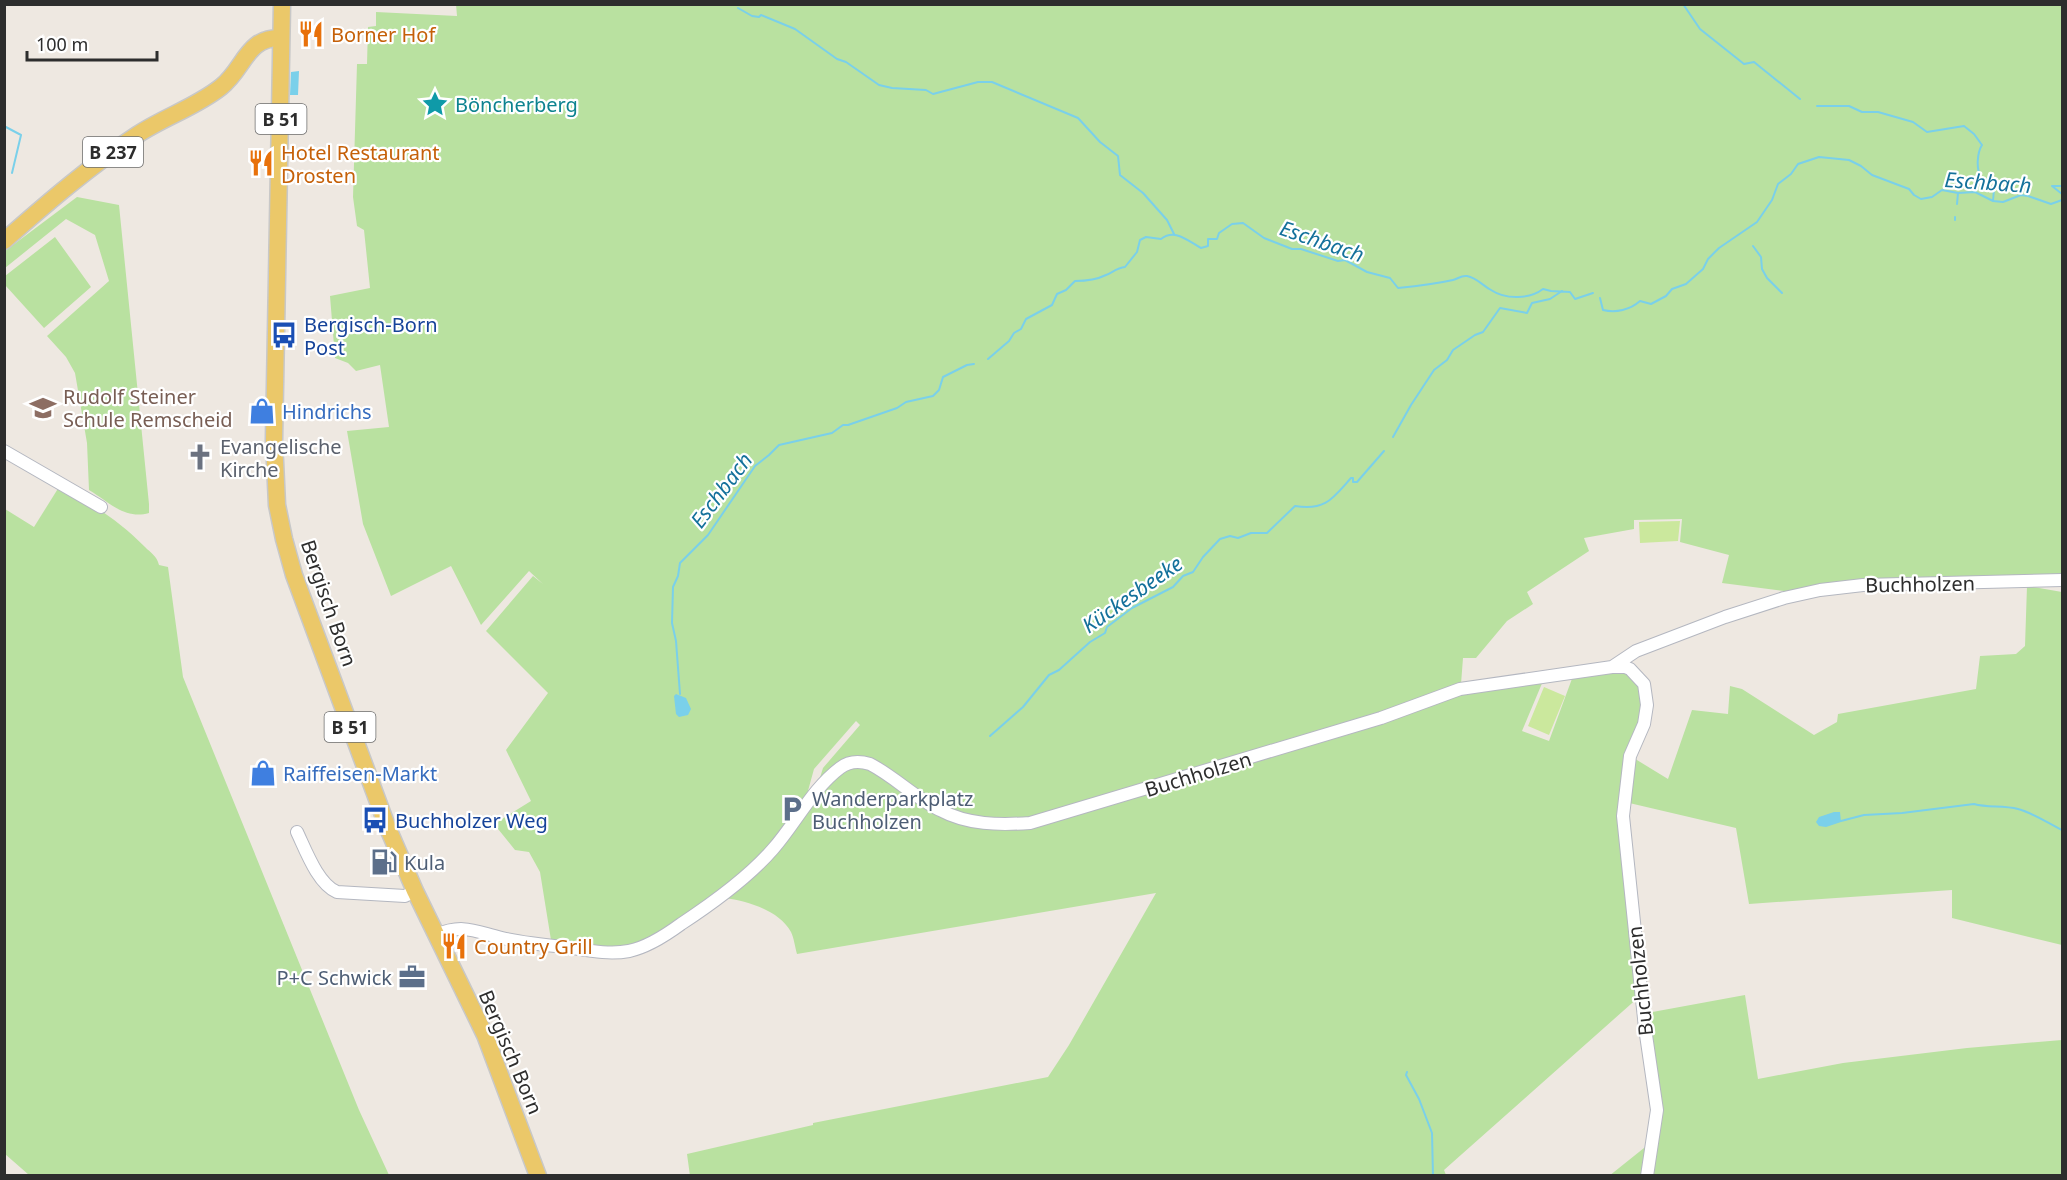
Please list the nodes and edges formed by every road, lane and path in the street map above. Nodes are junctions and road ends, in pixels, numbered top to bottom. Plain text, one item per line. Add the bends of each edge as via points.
1 (282, 4) edge
2 (281, 38) junction
3 (4, 241) edge
4 (4, 451) edge
5 (101, 507) dead end
6 (2062, 580) edge
7 (1612, 668) junction
8 (297, 832) dead end
9 (416, 891) junction
10 (436, 935) junction
11 (538, 1176) edge
12 (1647, 1176) edge

1 - 2 main road, Bergisch Born / B 51
2 - 3 main road, B 237 via 264,39 254,45 220,89 139,134 73,181
2 - 9 main road, Bergisch Born / B 51 via 274,440 279,514 294,575 369,780
4 - 5 street
6 - 7 street, Buchholzen via 1863,585 1820,590 1725,617 1636,651
7 - 10 street, Buchholzen via 1460,689 1374,721 1030,823 981,823 951,816 878,768 859,762 846,764 823,784 772,850 729,889 675,928 636,949 603,952 511,940 463,928
7 - 12 street, Buchholzen via 1625,667 1635,673 1644,684 1646,697 1644,724 1630,756 1623,816 1657,1110
8 - 9 street via 321,880 337,892 405,896
9 - 10 main road, Bergisch Born / B 51
10 - 11 main road, Bergisch Born / B 51 via 493,1055

